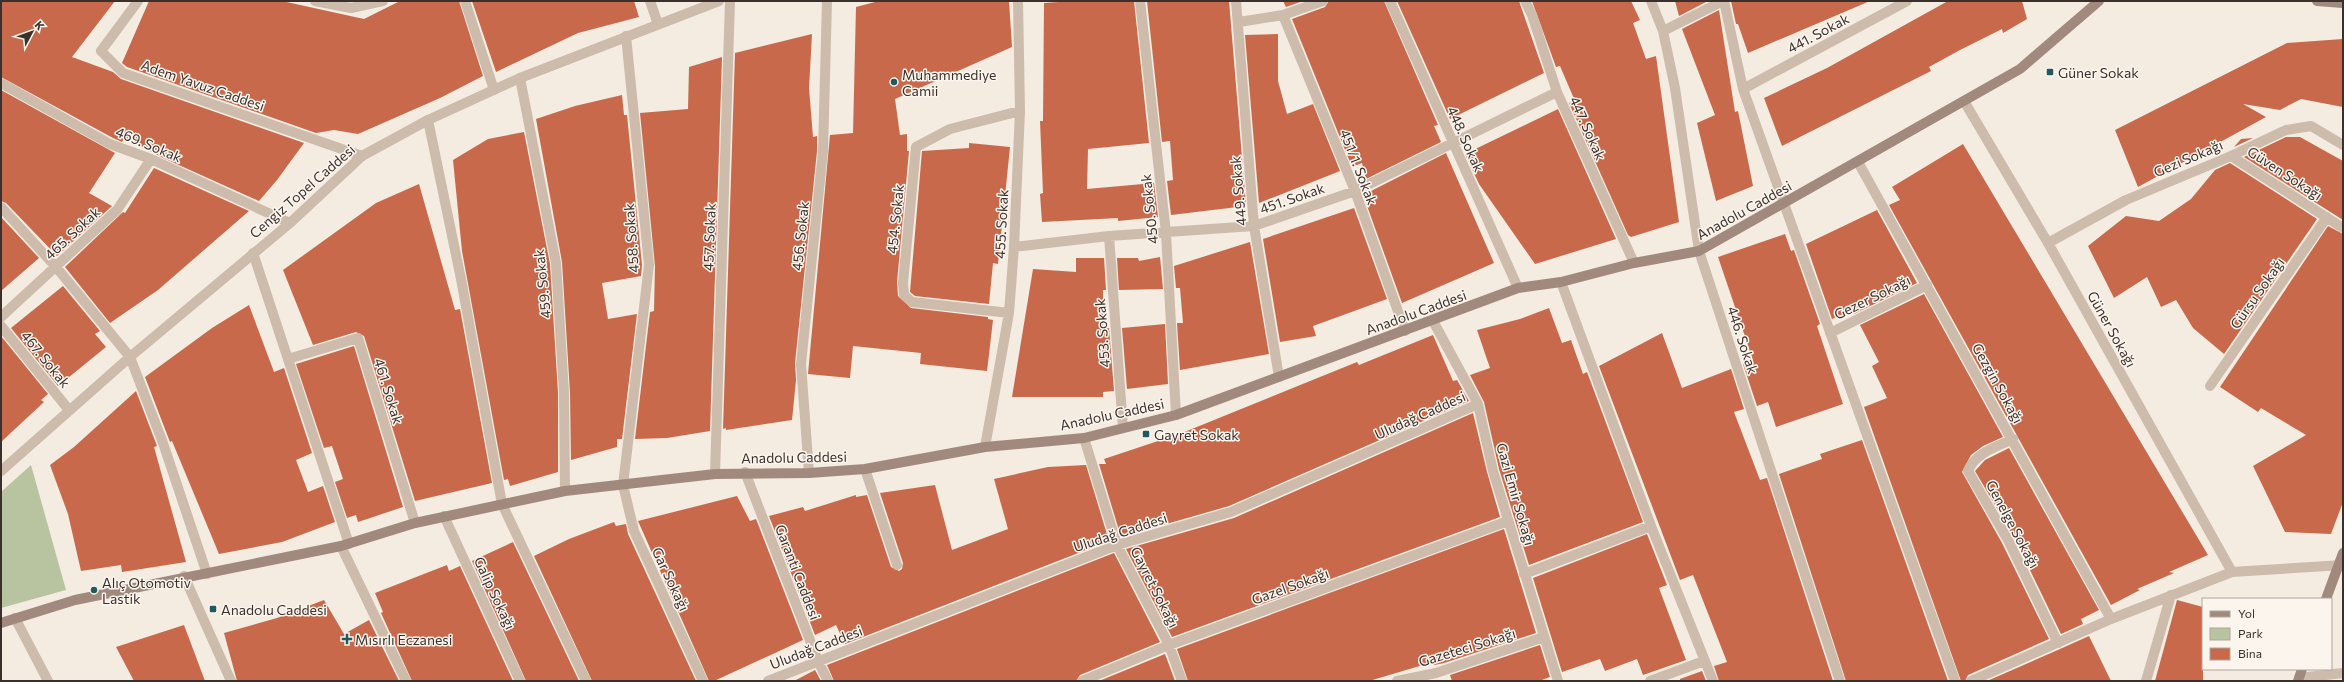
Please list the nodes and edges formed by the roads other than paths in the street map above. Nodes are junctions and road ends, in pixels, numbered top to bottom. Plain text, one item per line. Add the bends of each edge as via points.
1 (138, 1) edge
2 (315, 1) edge
3 (383, 1) edge
4 (465, 1) edge
5 (650, 1) edge
6 (719, 1) edge
7 (730, 1) edge
8 (827, 1) edge
9 (1018, 1) edge
10 (1140, 1) edge
11 (1236, 1) edge
12 (1322, 1) edge
13 (1390, 1) edge
14 (1525, 1) edge
15 (1652, 1) edge
16 (1724, 1) edge
17 (1907, 1) edge
18 (2099, 1) edge
19 (2317, 1) edge
20 (2343, 3) edge
21 (1283, 15) junction
22 (1239, 22) junction
23 (658, 24) junction
24 (1663, 31) junction
25 (626, 36) junction
26 (520, 78) junction
27 (1, 83) edge
28 (1744, 89) junction
29 (494, 90) junction
30 (1557, 92) junction
31 (1964, 101) junction
32 (1020, 111) junction
33 (428, 120) junction
34 (1452, 143) junction
35 (2343, 145) edge
36 (362, 156) junction
37 (2231, 156) junction
38 (151, 159) junction
39 (1858, 162) junction
40 (1355, 191) junction
41 (1784, 204) junction
42 (1, 207) edge
43 (2327, 217) junction
44 (290, 223) junction
45 (1254, 226) junction
46 (2343, 228) edge
47 (1166, 233) junction
48 (1109, 236) junction
49 (2048, 243) junction
50 (1014, 247) junction
51 (1698, 251) junction
52 (253, 253) junction
53 (1634, 263) junction
54 (56, 267) junction
55 (1561, 282) junction
56 (1927, 286) junction
57 (1518, 288) junction
58 (1009, 313) junction
59 (1, 317) edge
60 (1433, 321) junction
61 (1, 326) edge
62 (1405, 331) junction
63 (1830, 333) junction
64 (130, 357) junction
65 (288, 359) junction
66 (1279, 377) junction
67 (2210, 386) dead end
68 (1478, 404) junction
69 (69, 410) junction
70 (1176, 415) junction
71 (1123, 428) junction
72 (1084, 438) junction
73 (2013, 439) junction
74 (986, 447) junction
75 (865, 469) junction
76 (1, 471) edge
77 (745, 472) junction
78 (809, 472) junction
79 (715, 474) junction
80 (623, 485) junction
81 (565, 491) junction
82 (502, 504) junction
83 (444, 516) junction
84 (1508, 521) junction
85 (415, 523) junction
86 (1651, 526) junction
87 (1117, 544) junction
88 (345, 545) junction
89 (2343, 553) edge
90 (897, 565) dead end
91 (2340, 566) edge
92 (2232, 572) junction
93 (207, 574) junction
94 (1524, 574) junction
95 (184, 576) junction
96 (2171, 595) junction
97 (2326, 598) edge
98 (15, 618) junction
99 (2111, 619) junction
100 (1, 623) edge
101 (1544, 637) junction
102 (2058, 643) junction
103 (1169, 645) junction
104 (1704, 660) junction
105 (818, 661) junction
106 (2343, 673) edge
107 (2300, 676) edge
108 (1438, 677) edge
109 (48, 681) edge
110 (231, 681) edge
111 (406, 681) edge
112 (520, 681) edge
113 (586, 681) edge
114 (703, 681) edge
115 (768, 681) edge
116 (828, 681) edge
117 (1082, 681) edge
118 (1182, 681) edge
119 (1397, 681) edge
120 (1558, 681) edge
121 (1650, 681) edge
122 (1713, 681) edge
123 (1840, 681) edge
124 (1955, 681) edge
125 (1971, 681) edge
126 (2146, 681) edge

1 - 36 street, Adem Yavuz Caddesi via 101,51 123,73
2 - 3 street via 351,8
4 - 29 street
5 - 23 street
6 - 23 street, Cengiz Topel Caddesi
7 - 79 street, 457. Sokak
8 - 78 street, 456. Sokak via 822,151 802,364
9 - 32 street, 455. Sokak
10 - 47 street, 450. Sokak
11 - 22 street, 449. Sokak
12 - 21 street
13 - 34 street, 448. Sokak
14 - 30 street, 447. Sokak
15 - 24 street, 446. Sokak
16 - 24 street
16 - 28 street
17 - 28 street, 441. Sokak
18 - 31 main road, Anadolu Caddesi via 2020,69
19 - 20 main road
21 - 22 street
21 - 40 street, 451/1. Sokak
22 - 45 street, 449. Sokak
23 - 25 street, Cengiz Topel Caddesi
24 - 51 street, 446. Sokak via 1675,88
25 - 26 street, Cengiz Topel Caddesi
25 - 80 street, 458. Sokak via 649,265
26 - 29 street, Cengiz Topel Caddesi
26 - 81 street, 459. Sokak via 556,263 564,393
27 - 38 street, 469. Sokak via 110,144
28 - 41 street
29 - 33 street, Cengiz Topel Caddesi
30 - 34 street, 451. Sokak
30 - 53 street, 447. Sokak
31 - 39 main road, Anadolu Caddesi
31 - 49 street, Güner Sokağı
32 - 50 street, 455. Sokak
32 - 58 street, 454. Sokak via 950,129 916,147 903,283 904,295 912,302
33 - 36 street, Cengiz Topel Caddesi
33 - 82 street via 461,279
34 - 40 street, 451. Sokak
34 - 57 street, 448. Sokak
35 - 37 street, Gezi Sokağı via 2311,126 2286,130
36 - 44 street, Cengiz Topel Caddesi
37 - 43 street, Güven Sokağı
37 - 49 street, Gezi Sokağı via 2126,200
38 - 44 street, 469. Sokak
38 - 54 street, 465. Sokak via 117,210
39 - 41 main road, Anadolu Caddesi
39 - 56 street, Gezgin Sokağı
40 - 45 street, 451. Sokak
40 - 62 street, 451/1. Sokak
41 - 51 main road, Anadolu Caddesi
41 - 63 street
42 - 54 street
43 - 46 street, Güven Sokağı
43 - 67 street, Gürsu Sokağı
44 - 52 street, Cengiz Topel Caddesi
45 - 47 street, 451. Sokak
45 - 66 street, 449. Sokak
47 - 48 street, 451. Sokak
47 - 70 street, 450. Sokak
48 - 50 street, 451. Sokak
48 - 71 street, 453. Sokak
49 - 92 street, Güner Sokağı
50 - 58 street, 455. Sokak
51 - 53 main road, Anadolu Caddesi
51 - 123 street, 446. Sokak
52 - 64 street, Cengiz Topel Caddesi
52 - 65 street
53 - 55 main road, Anadolu Caddesi
54 - 59 street, 465. Sokak
54 - 64 street
55 - 57 main road, Anadolu Caddesi
55 - 86 street
56 - 63 street, Gezer Sokağı
56 - 73 street, Gezgin Sokağı
57 - 60 main road, Anadolu Caddesi
58 - 74 street, 455. Sokak
60 - 62 main road, Anadolu Caddesi
60 - 68 street, Gazi Emir Sokağı
61 - 69 street, 467. Sokak
62 - 66 main road, Anadolu Caddesi
63 - 124 street
64 - 69 street, Cengiz Topel Caddesi
64 - 93 street via 163,443
65 - 85 street, 461. Sokak via 358,338
65 - 88 street
66 - 70 main road, Anadolu Caddesi
68 - 84 street, Gazi Emir Sokağı via 1493,471
68 - 87 street, Uludağ Caddesi via 1231,512
69 - 76 street, Cengiz Topel Caddesi
70 - 71 main road, Anadolu Caddesi
71 - 72 main road, Anadolu Caddesi
72 - 74 main road, Anadolu Caddesi
72 - 87 street, Gayret Sokağı
73 - 99 street, Gezgin Sokağı
73 - 102 street, Genelge Sokağı via 1980,455 1972,461 1968,471 2008,540
74 - 75 main road, Anadolu Caddesi
75 - 78 main road, Anadolu Caddesi
75 - 90 street
77 - 78 main road, Anadolu Caddesi
77 - 79 main road, Anadolu Caddesi
77 - 105 street, Garanti Caddesi
79 - 80 main road, Anadolu Caddesi
80 - 81 main road, Anadolu Caddesi
80 - 114 street, Gar Sokağı via 634,530
81 - 82 main road, Anadolu Caddesi
82 - 83 main road, Anadolu Caddesi
82 - 113 street
83 - 85 main road, Anadolu Caddesi
83 - 112 street, Galip Sokağı
84 - 94 street, Gazi Emir Sokağı
84 - 103 street, Gazel Sokağı
85 - 88 main road, Anadolu Caddesi
86 - 94 street
86 - 104 street
87 - 103 street, Gayret Sokağı
87 - 105 street, Uludağ Caddesi
88 - 93 main road, Anadolu Caddesi
88 - 111 street
89 - 91 main road
91 - 92 street
91 - 97 main road
92 - 96 street
93 - 95 main road, Anadolu Caddesi
94 - 101 street, Gazi Emir Sokağı
95 - 98 main road, Anadolu Caddesi via 75,600
95 - 110 street
96 - 99 street
96 - 126 street
98 - 100 main road, Anadolu Caddesi
98 - 109 street
99 - 102 street
101 - 108 street, Gazeteci Sokağı
101 - 120 street, Gazi Emir Sokağı
102 - 125 street
103 - 117 street, Gazel Sokağı
103 - 118 street, Gayret Sokağı
104 - 121 street
104 - 122 street
105 - 115 street, Uludağ Caddesi
105 - 116 street, Garanti Caddesi
106 - 107 street
108 - 119 street, Gazeteci Sokağı

